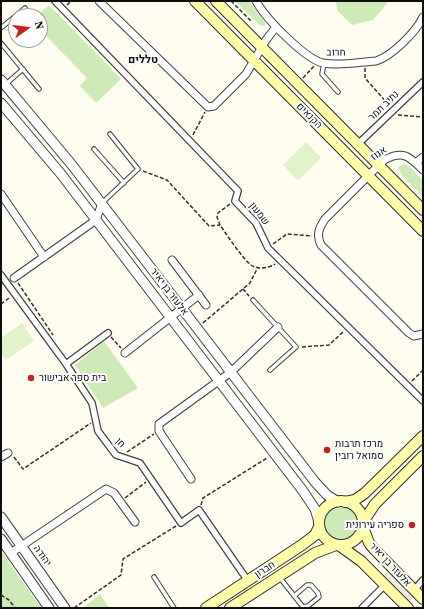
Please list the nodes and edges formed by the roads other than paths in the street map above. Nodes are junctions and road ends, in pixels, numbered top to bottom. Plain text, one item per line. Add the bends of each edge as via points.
1 (55, 1) edge
2 (100, 1) edge
3 (194, 1) edge
4 (216, 1) edge
5 (256, 1) edge
6 (423, 17) edge
7 (276, 27) junction
8 (1, 43) edge
9 (262, 47) junction
10 (255, 62) junction
11 (321, 62) junction
12 (23, 69) junction
13 (3, 82) edge
14 (423, 82) edge
15 (39, 89) dead end
16 (338, 92) dead end
17 (1, 103) edge
18 (110, 134) dead end
19 (358, 144) junction
20 (94, 149) dead end
21 (423, 157) edge
22 (416, 163) junction
23 (378, 165) junction
24 (423, 170) edge
25 (368, 175) junction
26 (124, 183) junction
27 (1, 194) edge
28 (102, 203) junction
29 (423, 210) edge
30 (96, 220) junction
31 (423, 231) edge
32 (44, 257) junction
33 (172, 260) dead end
34 (1, 275) edge
35 (14, 278) road end
36 (199, 296) junction
37 (253, 300) road end
38 (206, 305) dead end
39 (182, 309) junction
40 (171, 318) junction
41 (278, 327) junction
42 (108, 333) road end
43 (423, 334) edge
44 (125, 353) road end
45 (66, 364) junction
46 (270, 370) dead end
47 (231, 372) junction
48 (218, 381) junction
49 (423, 401) edge
50 (423, 436) edge
51 (8, 452) road end
52 (423, 456) edge
53 (1, 457) edge
54 (191, 479) dead end
55 (342, 502) junction
56 (1, 517) edge
57 (135, 522) dead end
58 (363, 524) junction
59 (319, 525) junction
60 (1, 539) edge
61 (338, 545) junction
62 (21, 546) junction
63 (11, 553) junction
64 (154, 577) dead end
65 (278, 577) junction
66 (423, 580) edge
67 (248, 581) junction
68 (385, 585) junction
69 (414, 590) junction
70 (294, 596) junction
71 (423, 599) edge
72 (233, 607) edge
73 (49, 608) edge
74 (64, 608) edge
75 (174, 608) edge
76 (206, 608) edge
77 (362, 608) edge
78 (408, 608) edge

1 - 49 street, שמעון via 238,191 236,201 256,223 268,248
2 - 10 street via 208,107 214,106
3 - 10 main road, הקנאים
4 - 9 main road, הקנאים
5 - 7 street, חרוב
6 - 11 street, חרוב via 390,54 376,61
7 - 9 street
7 - 11 street, חרוב via 311,58
8 - 12 lane
9 - 10 street
9 - 19 main road, הקנאים
10 - 25 main road, הקנאים
11 - 16 lane via 322,74
12 - 13 lane
12 - 15 lane
13 - 28 street, אלעזר בן יאיר
14 - 19 street, נתיב תמר
17 - 30 street, אלעזר בן יאיר
18 - 26 lane via 138,168
19 - 23 main road, הקנאים
20 - 26 lane
21 - 22 street
22 - 23 street, אגוז via 402,154 391,156
22 - 24 street
23 - 25 street, אגוז
23 - 29 main road, הקנאים
25 - 31 main road, הקנאים
25 - 43 street, אגוז via 325,219 318,236 321,244 409,333 414,336
26 - 28 lane
27 - 32 street
28 - 30 street
28 - 39 street, אלעזר בן יאיר
30 - 32 street
30 - 40 street, אלעזר בן יאיר
32 - 35 street
33 - 36 street
34 - 45 street, חן
36 - 38 street
36 - 39 street
37 - 41 lane
39 - 40 street
39 - 47 street, אלעזר בן יאיר
40 - 44 street
40 - 48 street, אלעזר בן יאיר
41 - 46 lane via 296,347
41 - 47 street
42 - 45 street
45 - 67 street, חן via 92,403 98,430 116,454 140,463 181,523 199,510
47 - 48 street
47 - 55 street, אלעזר בן יאיר via 315,482 327,495
48 - 54 street via 159,424 159,431
48 - 59 street, אלעזר בן יאיר via 315,509
50 - 55 main road via 364,493 355,500
51 - 53 street
52 - 58 main road via 375,504
55 - 58 main road via 357,509
55 - 59 main road via 327,506
56 - 62 street, יהודה
57 - 62 street via 114,493 106,489
58 - 61 main road via 361,533 352,542
58 - 69 main road, אלעזר בן יאיר via 369,543
59 - 61 main road via 323,537
59 - 67 main road, חברון via 315,535 302,546
60 - 63 street
61 - 65 main road, חברון via 315,553
61 - 68 main road, אלעזר בן יאיר via 358,558
62 - 63 street
62 - 74 street, יהודה
63 - 73 street
64 - 75 lane
65 - 70 lane
65 - 72 main road, חברון
66 - 69 street
67 - 76 main road, חברון
68 - 77 street
68 - 78 main road, אלעזר בן יאיר
69 - 71 main road, אלעזר בן יאיר
70 - 70 lane via 303,607 319,597 315,589 307,584

